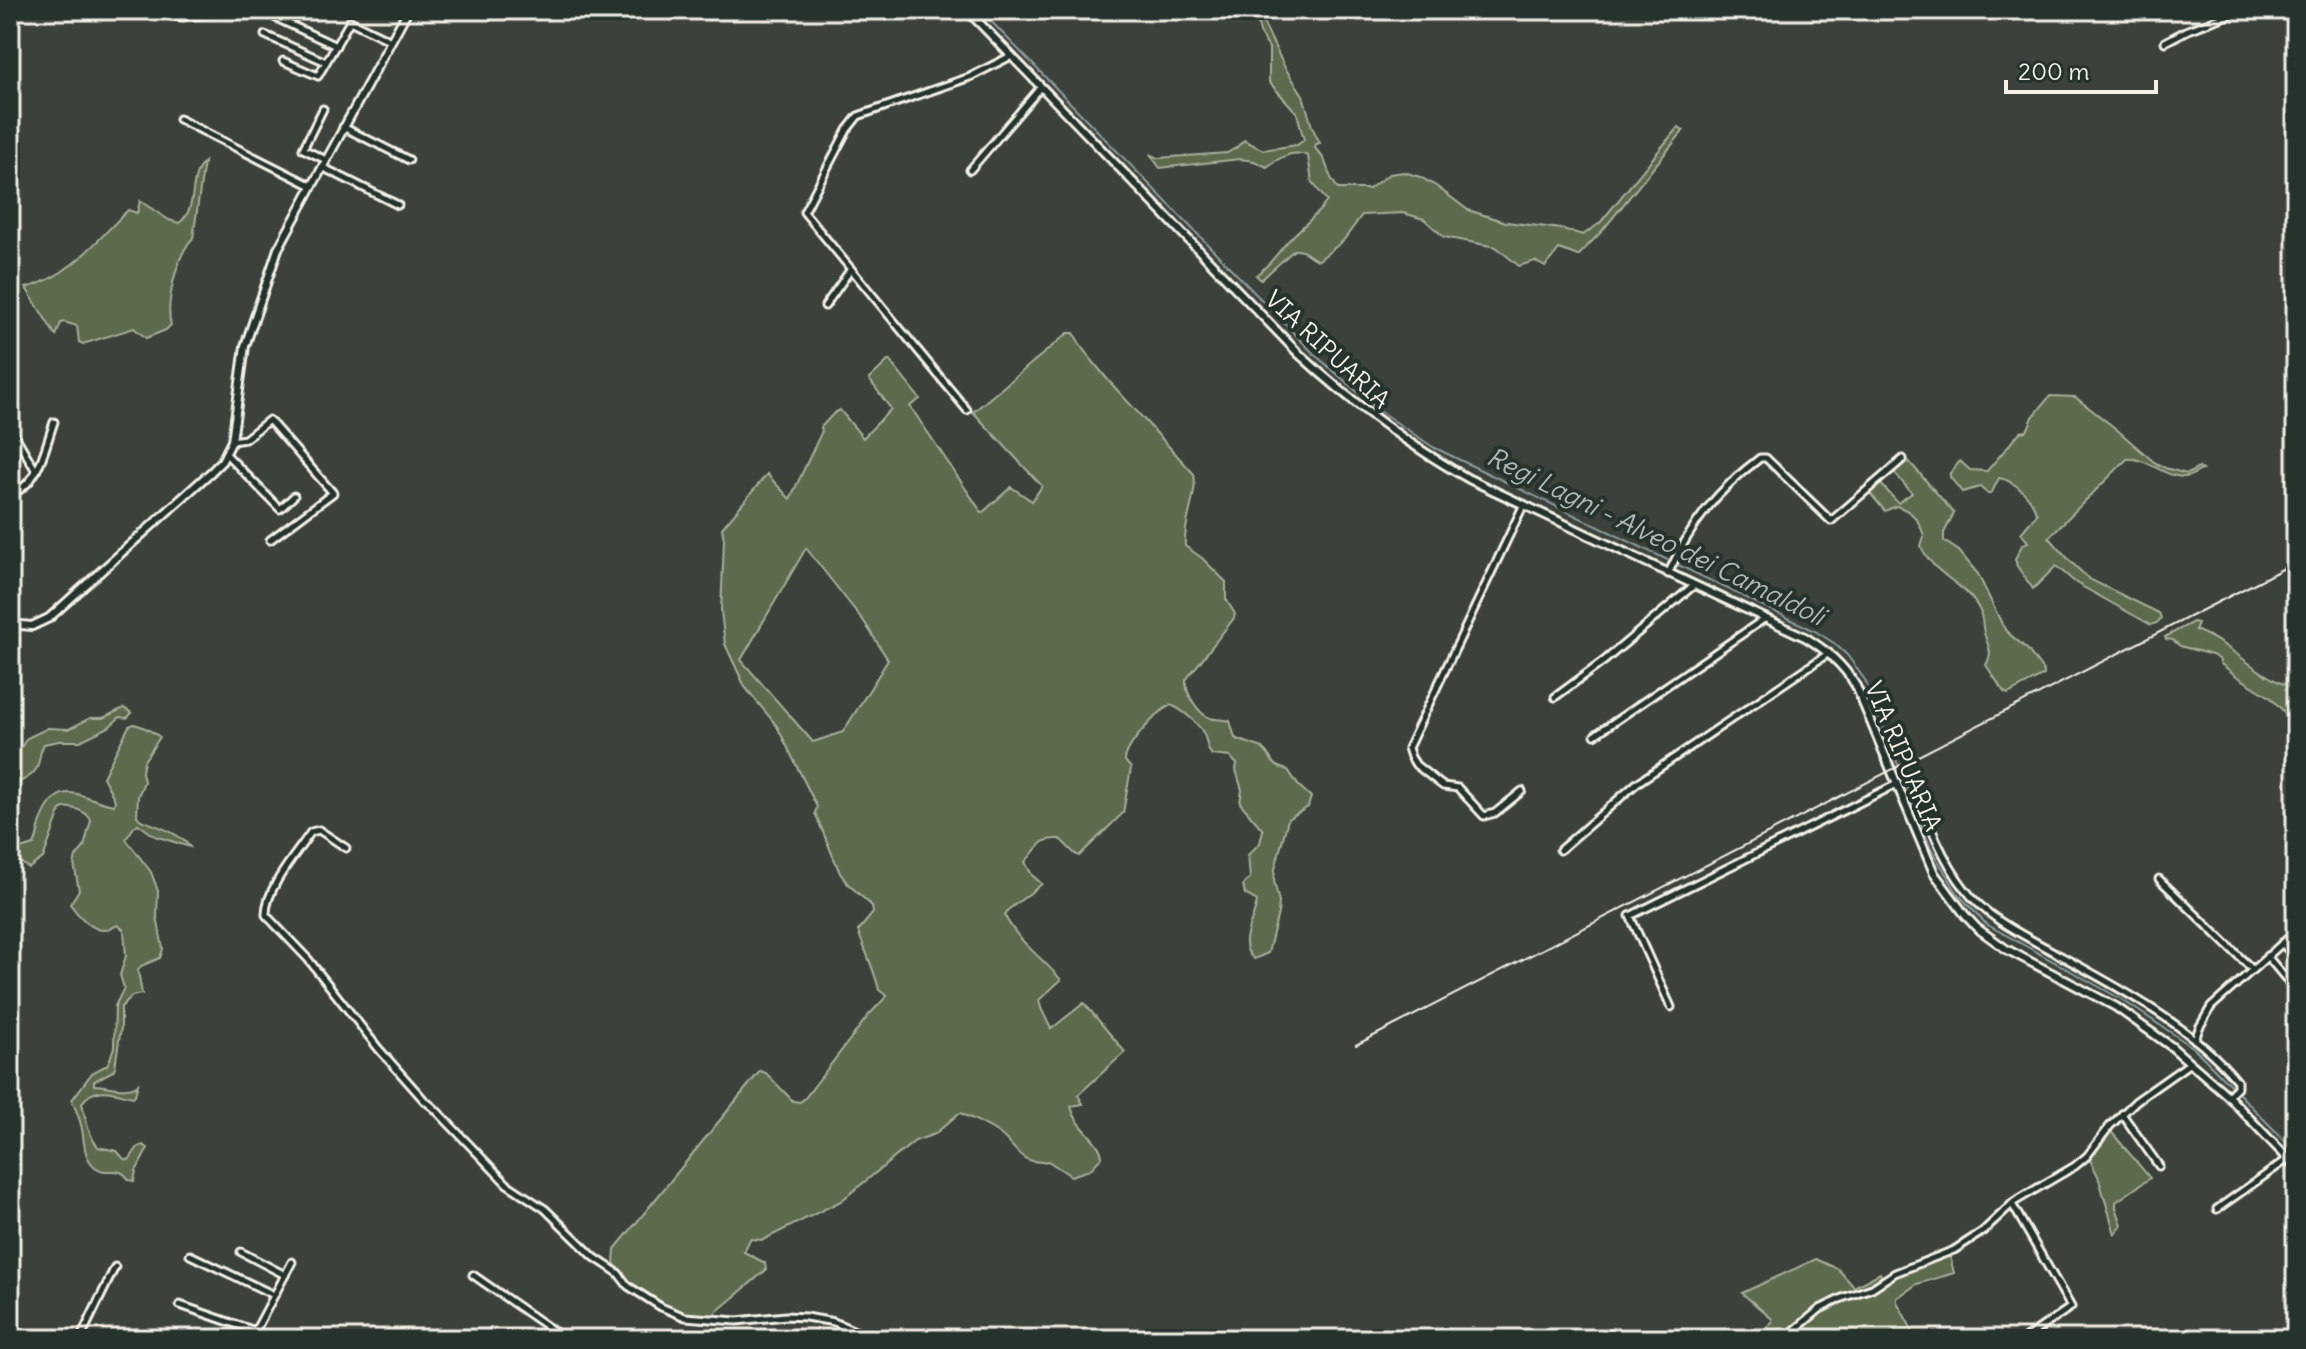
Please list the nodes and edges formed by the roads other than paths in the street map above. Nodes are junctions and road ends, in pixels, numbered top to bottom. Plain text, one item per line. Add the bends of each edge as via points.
1 (164, 10) edge
2 (263, 10) edge
3 (408, 10) edge
4 (967, 10) edge
5 (2242, 10) edge
6 (276, 18) dead end
7 (265, 35) dead end
8 (391, 41) junction
9 (2165, 42) dead end
10 (336, 46) junction
11 (1011, 56) junction
12 (283, 61) dead end
13 (326, 62) junction
14 (1041, 87) junction
15 (323, 109) dead end
16 (179, 119) dead end
17 (343, 127) junction
18 (409, 160) dead end
19 (324, 163) junction
20 (970, 170) dead end
21 (312, 186) junction
22 (398, 205) dead end
23 (851, 269) junction
24 (825, 306) dead end
25 (967, 410) dead end
26 (54, 422) dead end
27 (10, 427) edge
28 (232, 441) junction
29 (226, 454) junction
30 (1903, 459) dead end
31 (36, 472) junction
32 (10, 494) edge
33 (294, 496) dead end
34 (1524, 504) junction
35 (270, 540) dead end
36 (1669, 572) junction
37 (1693, 586) junction
38 (1764, 619) junction
39 (10, 624) edge
40 (1829, 653) junction
41 (1555, 697) dead end
42 (1595, 735) dead end
43 (1912, 773) dead end
44 (1898, 783) junction
45 (1522, 791) dead end
46 (346, 848) dead end
47 (1560, 850) dead end
48 (2159, 879) dead end
49 (2296, 931) edge
50 (2282, 943) junction
51 (2267, 956) junction
52 (2296, 959) edge
53 (2252, 969) junction
54 (2296, 991) edge
55 (1671, 1007) dead end
56 (2195, 1041) junction
57 (2191, 1062) junction
58 (2232, 1092) junction
59 (2122, 1114) junction
60 (2288, 1159) junction
61 (2159, 1166) dead end
62 (2296, 1167) edge
63 (2012, 1204) junction
64 (2217, 1209) dead end
65 (241, 1252) dead end
66 (190, 1255) dead end
67 (292, 1262) dead end
68 (115, 1267) dead end
69 (285, 1275) junction
70 (473, 1275) dead end
71 (274, 1295) junction
72 (180, 1305) dead end
73 (255, 1331) junction
74 (80, 1339) edge
75 (251, 1339) edge
76 (565, 1339) edge
77 (874, 1339) edge
78 (1784, 1339) edge
79 (2024, 1339) edge

1 - 2 street via 183,17
3 - 8 street
4 - 11 street, VIA RIPUARIA
5 - 9 street
6 - 10 street
7 - 13 street
8 - 10 street via 350,21
8 - 17 street
10 - 13 street
11 - 14 street, VIA RIPUARIA
11 - 23 street via 852,121 804,212
12 - 13 street via 318,76
14 - 20 street
14 - 34 street, VIA RIPUARIA via 1335,387 1434,459
15 - 19 street via 303,149
16 - 21 street
17 - 18 street
17 - 19 street
19 - 21 street
19 - 22 street
21 - 28 street via 278,249 248,338
23 - 24 street
23 - 25 street
26 - 31 street
27 - 31 street
28 - 29 street
28 - 35 street via 245,439 269,420 333,493
29 - 33 street via 280,509
29 - 39 street via 49,618 32,626
30 - 36 street via 1831,521 1782,472 1760,458 1714,497
31 - 32 street
34 - 36 street, VIA RIPUARIA
34 - 45 street via 1408,748 1416,765 1443,786 1458,788 1484,816
36 - 37 street, VIA RIPUARIA
37 - 38 street, VIA RIPUARIA
37 - 41 street
38 - 40 street, VIA RIPUARIA
38 - 42 street
40 - 44 street, VIA RIPUARIA via 1856,686
40 - 47 street via 1637,783
43 - 56 street via 1942,852 1978,904 2137,999
44 - 55 street via 1630,916
44 - 57 street, VIA RIPUARIA via 1934,873 1977,928 2116,1007
46 - 77 street via 319,830 311,832 273,888 266,915 424,1100 507,1184 558,1220 636,1293 677,1315 737,1321 806,1317
48 - 53 street
49 - 50 street
50 - 51 street
50 - 52 street
51 - 53 street
51 - 54 street
53 - 56 street via 2211,1007
56 - 58 street via 2235,1078 2238,1084
57 - 58 street, VIA RIPUARIA
57 - 59 street
58 - 60 street, VIA RIPUARIA
59 - 61 street
59 - 63 street via 2075,1166
60 - 62 street, VIA RIPUARIA
60 - 64 street
63 - 78 street via 1954,1250 1820,1309
63 - 79 street via 2071,1307
65 - 69 street
66 - 71 street
67 - 69 street
68 - 74 street
69 - 71 street
70 - 76 street
71 - 73 street
72 - 73 street
73 - 75 street

